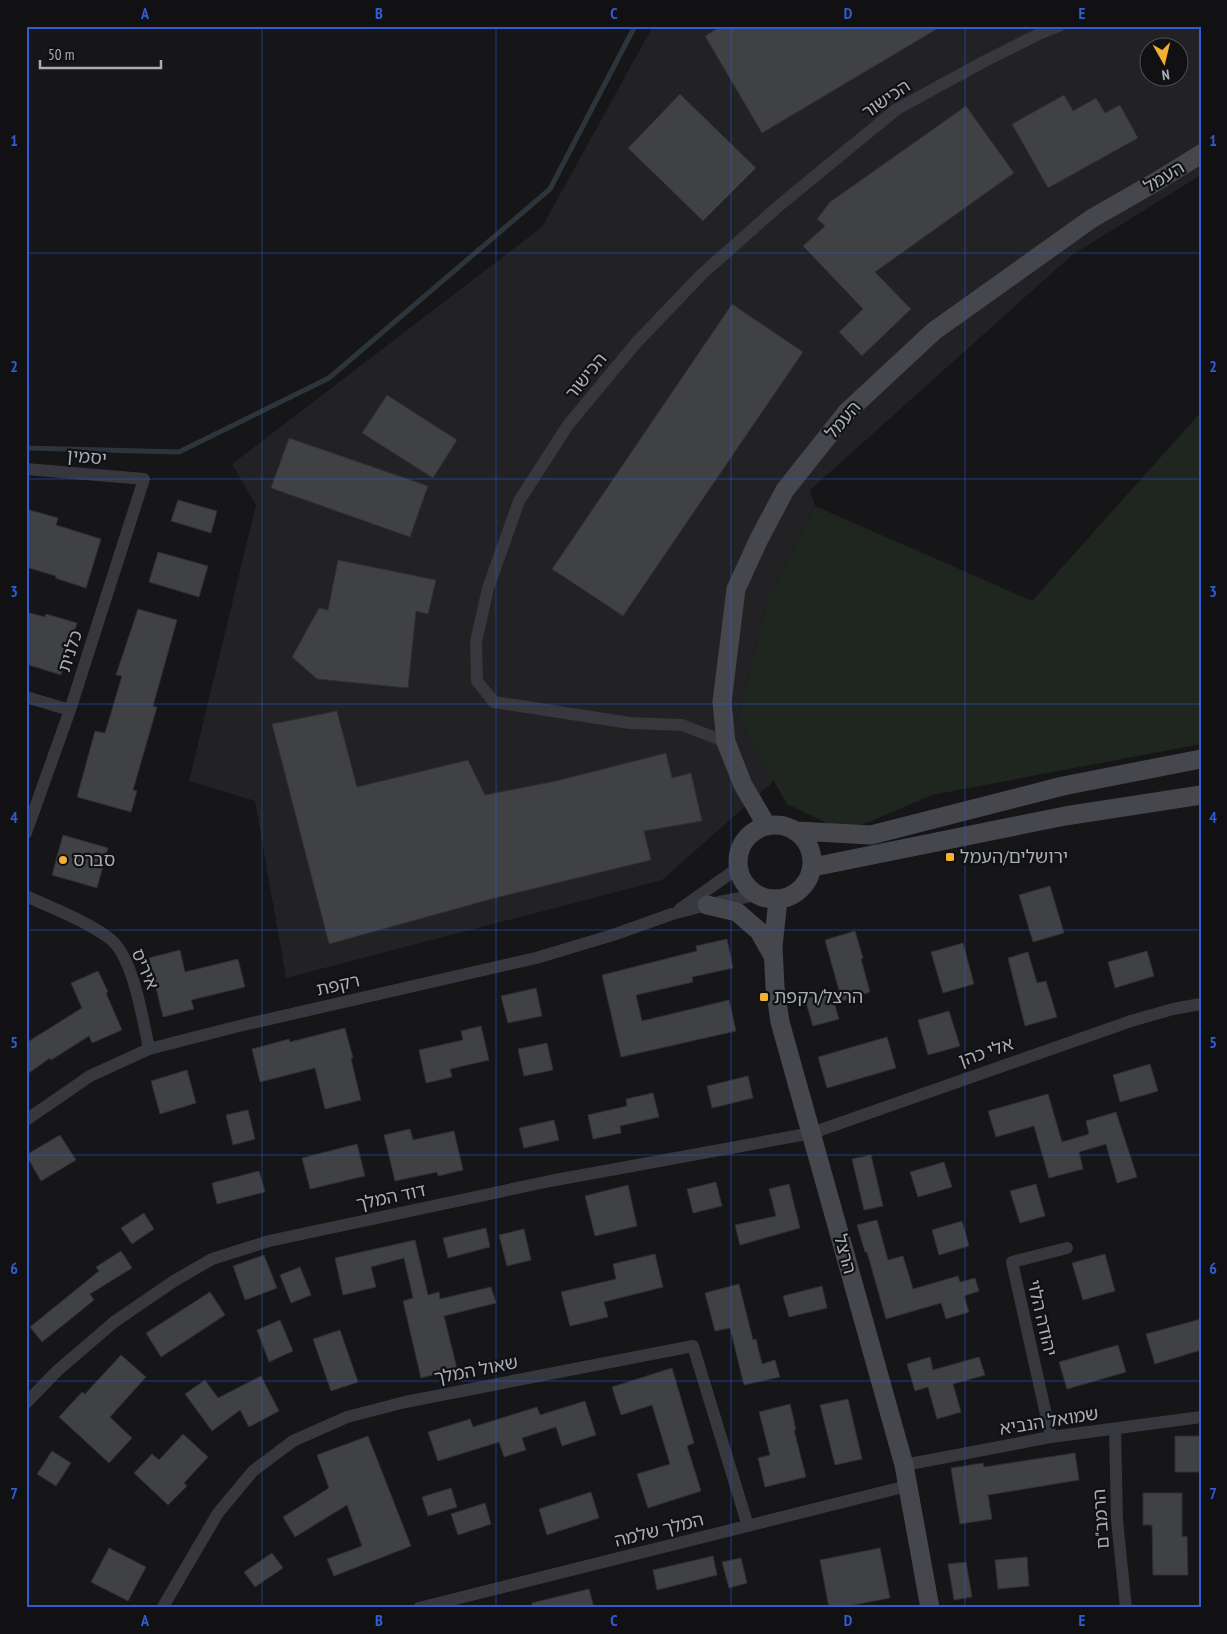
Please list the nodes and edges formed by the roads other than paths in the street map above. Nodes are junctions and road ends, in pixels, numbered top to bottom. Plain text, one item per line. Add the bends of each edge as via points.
1 (1059, 26) edge
2 (1201, 154) edge
3 (26, 469) edge
4 (144, 479) joint
5 (26, 697) edge
6 (70, 710) junction
7 (726, 742) junction
8 (1201, 759) edge
9 (1201, 795) edge
10 (767, 826) junction
11 (797, 831) junction
12 (26, 833) edge
13 (813, 867) junction
14 (738, 868) junction
15 (756, 895) junction
16 (26, 896) edge
17 (778, 900) junction
18 (706, 905) junction
19 (672, 914) junction
20 (774, 957) junction
21 (1201, 1004) edge
22 (149, 1048) junction
23 (26, 1120) edge
24 (812, 1132) junction
25 (1067, 1248) dead end
26 (26, 1404) edge
27 (1201, 1417) edge
28 (1115, 1429) junction
29 (1051, 1437) junction
30 (904, 1465) junction
31 (907, 1486) junction
32 (748, 1526) junction
33 (164, 1605) dead end
34 (419, 1608) edge
35 (930, 1608) edge
36 (1126, 1608) edge

1 - 7 street, הכישור via 993,57 897,109 738,242 702,274 636,343 568,425 520,501 488,588 476,642 477,681 494,702 630,722 682,725
2 - 7 street, העמל via 1091,220 934,330 847,412 785,490 736,589 722,702
3 - 4 street, יסמין
4 - 6 street, כלנית
5 - 6 street
6 - 12 street, כלנית
7 - 10 street, העמל via 743,785
8 - 11 street via 1063,786 871,835
9 - 13 street via 1065,816
10 - 11 street via 787,826
10 - 14 street via 748,837 740,851
11 - 13 street via 810,847
13 - 17 street via 801,889 791,897
14 - 15 street via 741,878
14 - 19 street, רקפת
15 - 17 street
15 - 18 street, רקפת
16 - 22 street, איריס via 110,939 125,960 140,1004
17 - 20 street, הרצל
18 - 19 street, רקפת
18 - 20 street via 737,912 759,930
19 - 22 street, רקפת via 536,958
20 - 24 street, הרצל via 780,1022
21 - 24 street, אלי כהן via 1130,1021
22 - 23 street, רקפת via 90,1076
24 - 26 street, דוד המלך via 513,1189 269,1241 212,1259 114,1322 57,1371
24 - 30 street, הרצל
25 - 29 street, יהודה הלוי via 1012,1262
27 - 28 street, שמואל הנביא
28 - 29 street, שמואל הנביא
28 - 36 street, הרמב"ם via 1117,1520
29 - 30 street, שמואל הנביא
30 - 31 street, הרצל
31 - 32 street, המלך שלמה
31 - 35 street, הרצל
32 - 33 street, שאול המלך via 693,1346 406,1402 347,1417 293,1440 253,1471 218,1513
32 - 34 street, המלך שלמה

